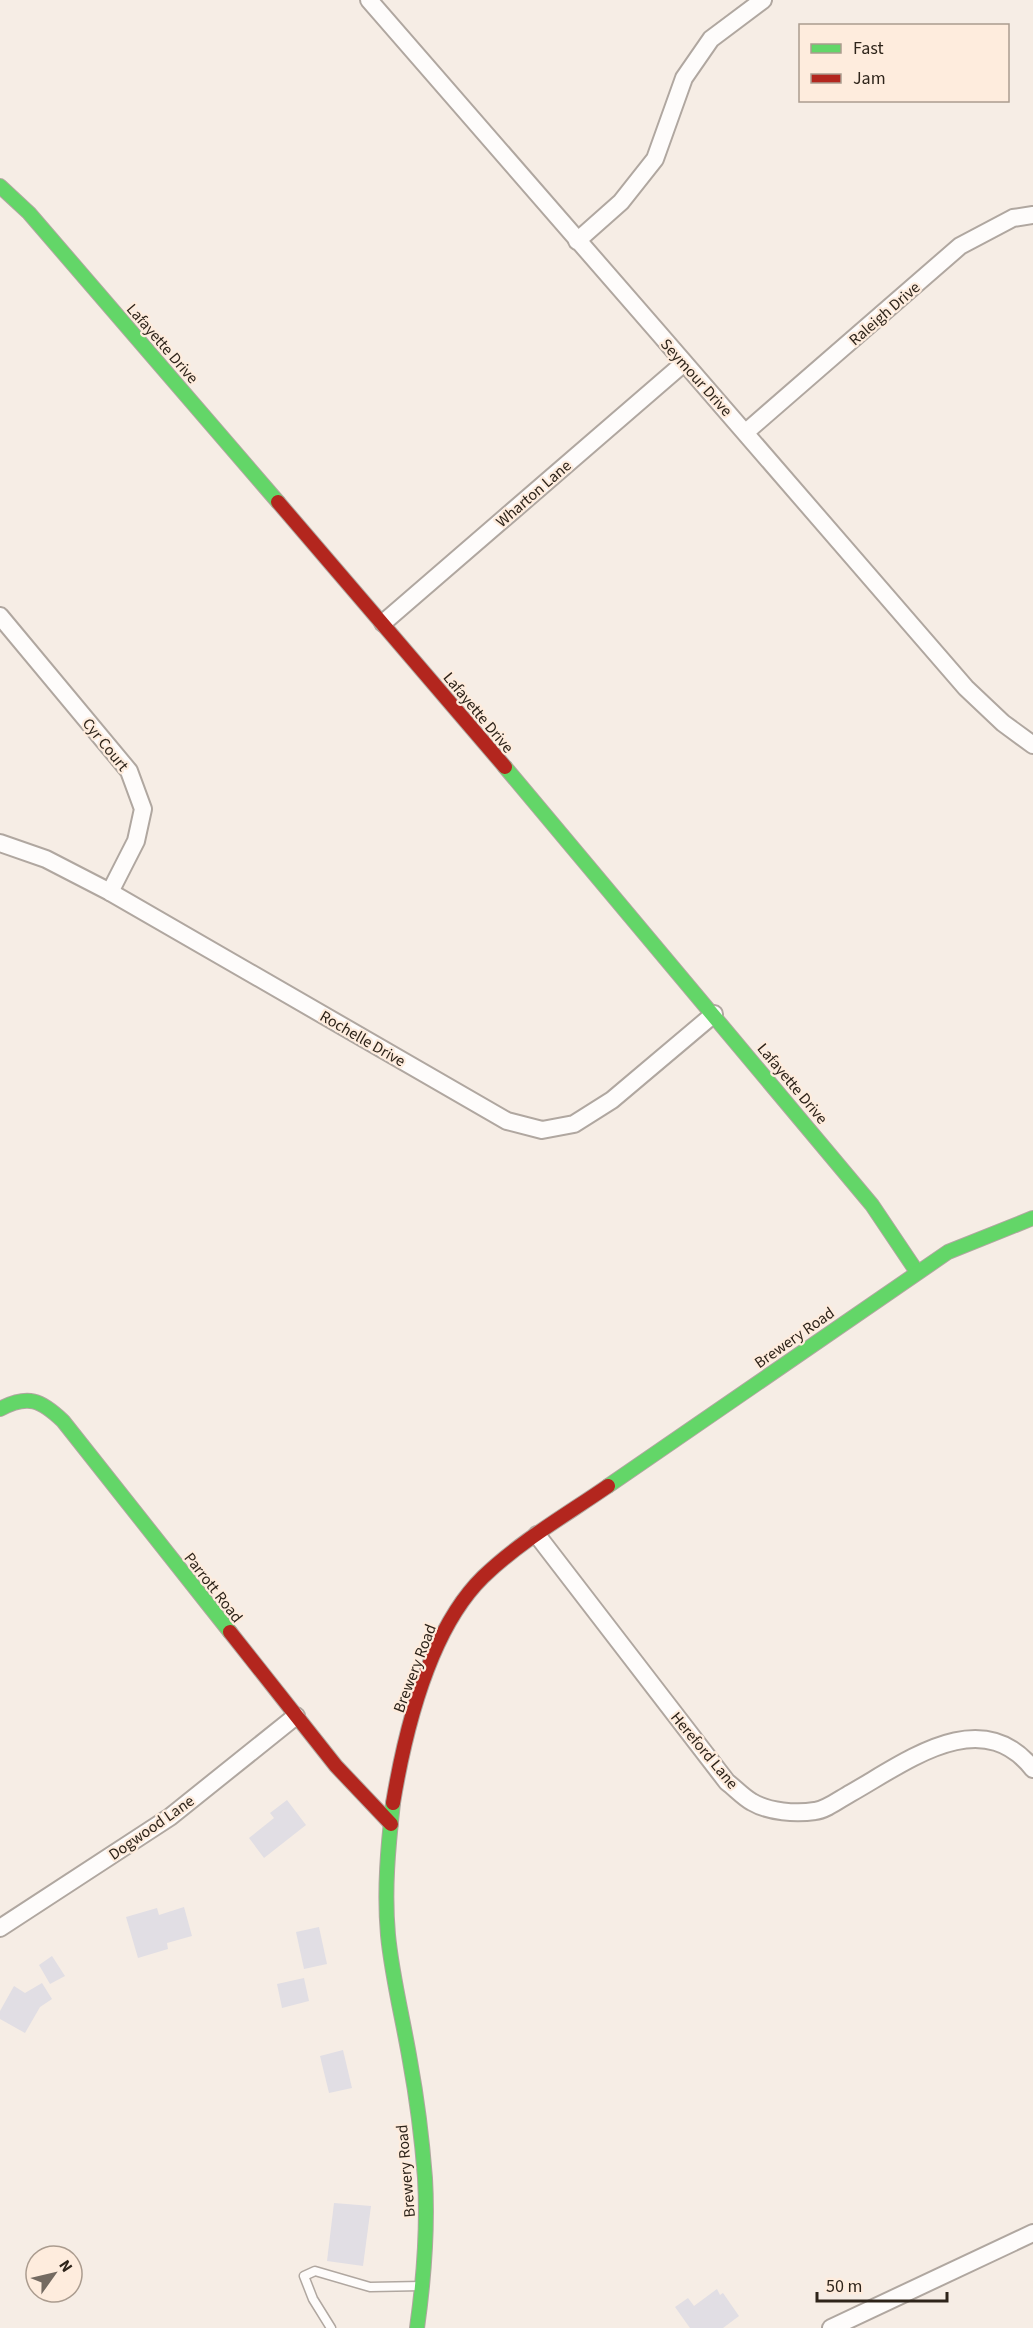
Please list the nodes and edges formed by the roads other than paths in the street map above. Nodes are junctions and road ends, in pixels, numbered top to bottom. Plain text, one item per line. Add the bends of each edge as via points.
1 (369, 0) edge
2 (763, 0) edge
3 (0, 186) edge
4 (1033, 215) edge
5 (577, 241) junction
6 (684, 363) junction
7 (746, 432) junction
8 (0, 616) edge
9 (382, 623) junction
10 (1033, 745) edge
11 (0, 843) edge
12 (110, 892) junction
13 (714, 1014) junction
14 (1033, 1218) edge
15 (917, 1272) junction
16 (0, 1408) edge
17 (537, 1535) junction
18 (296, 1716) junction
19 (1033, 1769) edge
20 (391, 1824) junction
21 (0, 1928) edge
22 (1033, 2234) edge
23 (422, 2286) junction
24 (331, 2328) edge
25 (417, 2328) edge
26 (831, 2328) edge

1 - 5 street, Seymour Drive
2 - 5 street via 711,39 684,78 655,159 621,202
3 - 9 street, Lafayette Drive via 37,222
4 - 7 street, Raleigh Drive via 1013,218 960,246
5 - 6 street, Seymour Drive
6 - 7 street, Seymour Drive
6 - 9 street, Wharton Lane
7 - 10 street, Seymour Drive via 966,688
8 - 12 street, Cyr Court via 129,771 143,809 136,841
9 - 13 street, Lafayette Drive
11 - 12 street, Rochelle Drive via 46,859
12 - 13 street, Rochelle Drive via 507,1121 542,1130 574,1124 612,1100
13 - 15 street, Lafayette Drive via 872,1205
14 - 15 street, Brewery Road via 948,1252
15 - 17 street, Brewery Road
16 - 18 street, Parrott Road via 16,1400 30,1399 44,1405 63,1422
17 - 19 street, Hereford Lane via 727,1782 753,1803 786,1812 817,1811 932,1748 970,1738 997,1740 1023,1756
17 - 20 street, Brewery Road via 469,1592 444,1629 410,1726
18 - 20 street, Parrott Road
18 - 21 street, Dogwood Lane via 170,1816
20 - 23 street, Brewery Road via 388,1932 413,2080 424,2179 426,2236
22 - 26 street
23 - 24 lane via 370,2287 315,2271 304,2276
23 - 25 street, Brewery Road

